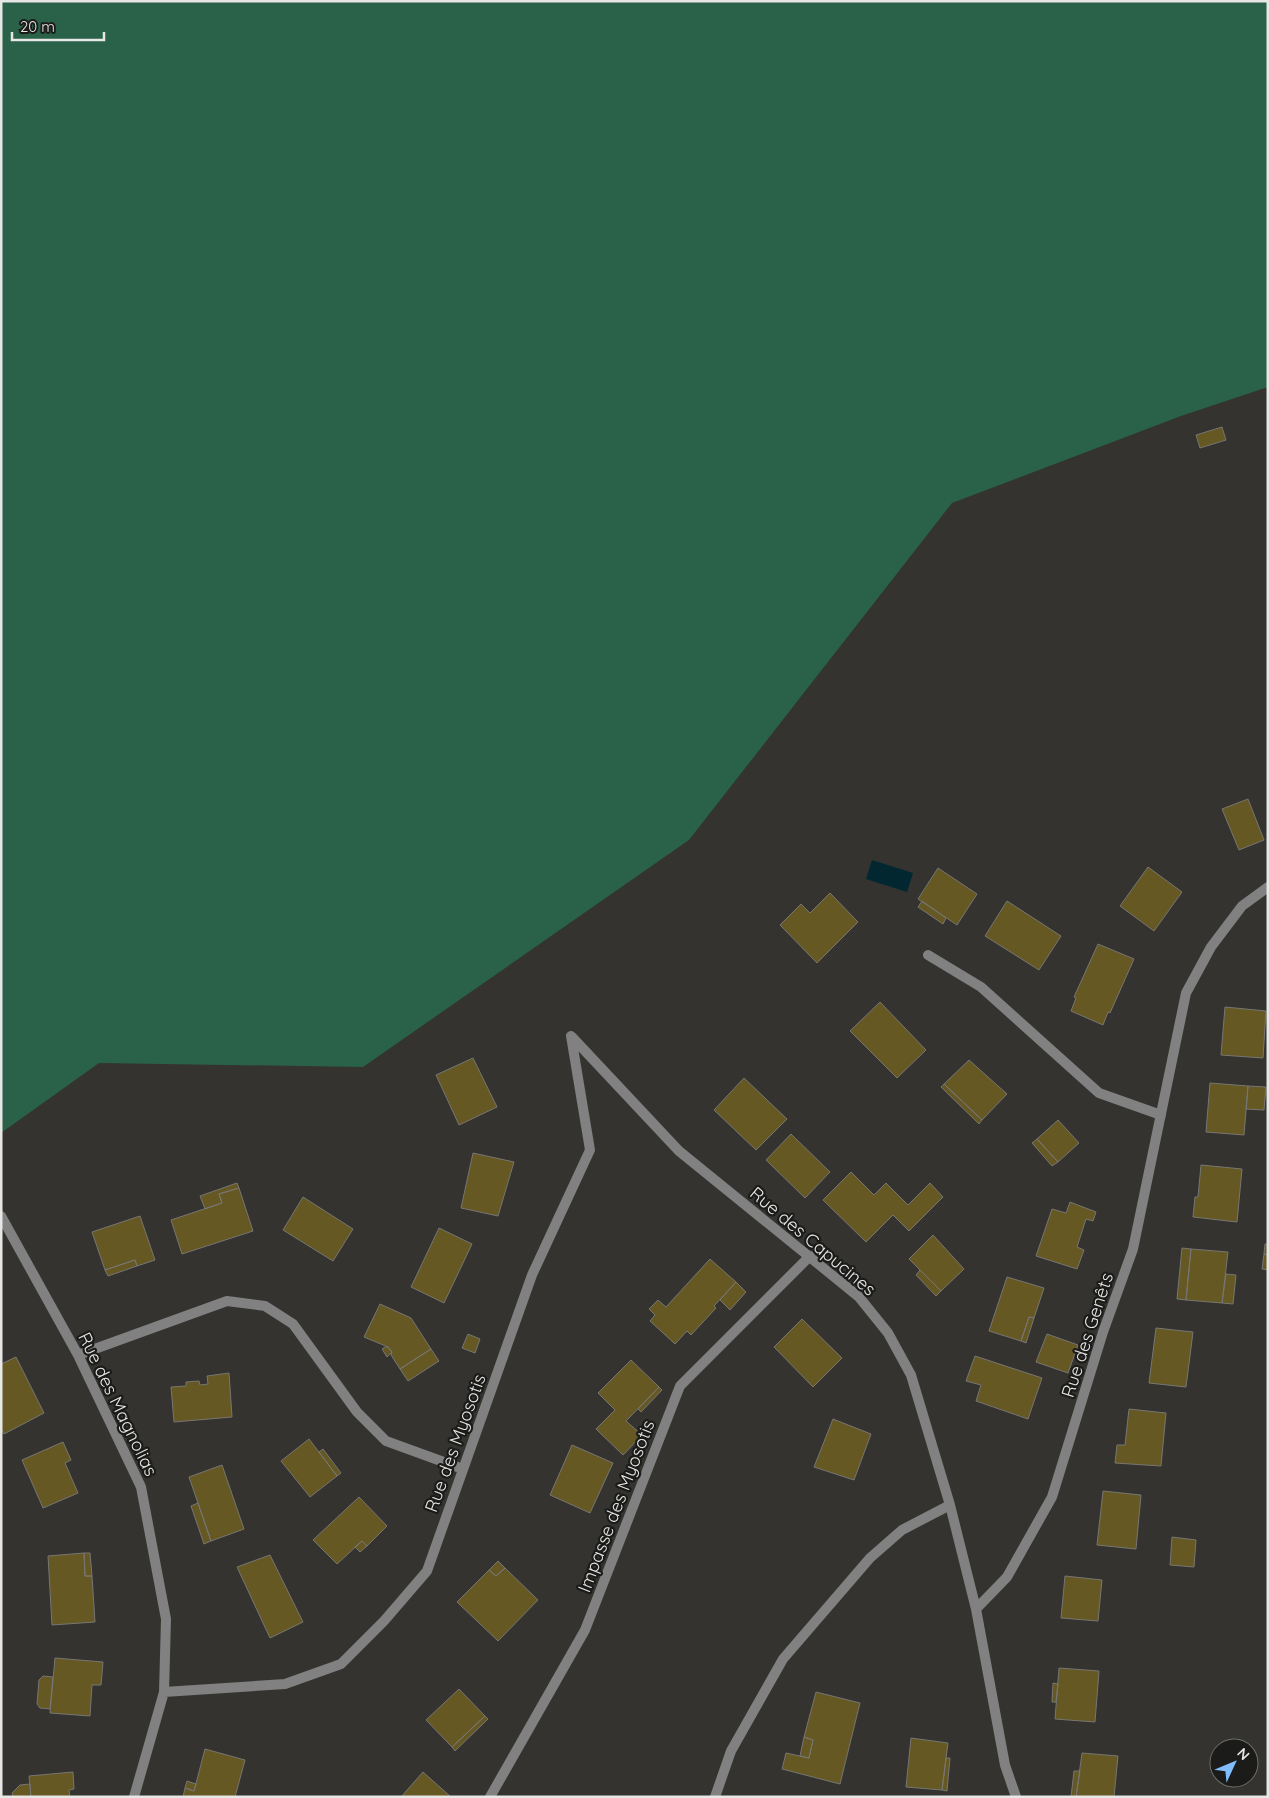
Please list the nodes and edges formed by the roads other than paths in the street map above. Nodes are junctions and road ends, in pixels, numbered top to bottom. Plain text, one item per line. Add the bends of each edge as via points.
1 (1268, 887) edge
2 (928, 955) dead end
3 (571, 1036) joint
4 (1161, 1115) junction
5 (1, 1216) edge
6 (810, 1256) junction
7 (78, 1355) junction
8 (463, 1469) junction
9 (950, 1505) junction
10 (976, 1609) junction
11 (164, 1692) junction
12 (134, 1797) edge
13 (490, 1797) edge
14 (715, 1797) edge
15 (1016, 1797) edge

1 - 4 street, Rue des Genêts via 1242,906 1211,946 1186,993
2 - 4 street via 981,986 1099,1093
3 - 6 street, Rue des Capucines via 679,1151
3 - 8 street, Rue des Myosotis via 590,1150 532,1275
4 - 10 street, Rue des Genêts via 1133,1249 1103,1332 1052,1497 1007,1577
5 - 7 street, Rue des Magnolias
6 - 9 street, Rue des Capucines via 859,1297 888,1333 911,1375
6 - 13 street, Impasse des Myosotis via 680,1386 586,1630
7 - 8 street via 228,1301 265,1306 293,1324 357,1412 386,1440
7 - 11 street, Rue des Magnolias via 141,1487 166,1619
8 - 11 street, Rue des Myosotis via 427,1571 341,1664 285,1684
9 - 10 street, Rue des Capucines
9 - 14 street via 902,1530 870,1558 783,1660 731,1751
10 - 15 street via 1005,1765
11 - 12 street, Rue des Magnolias

